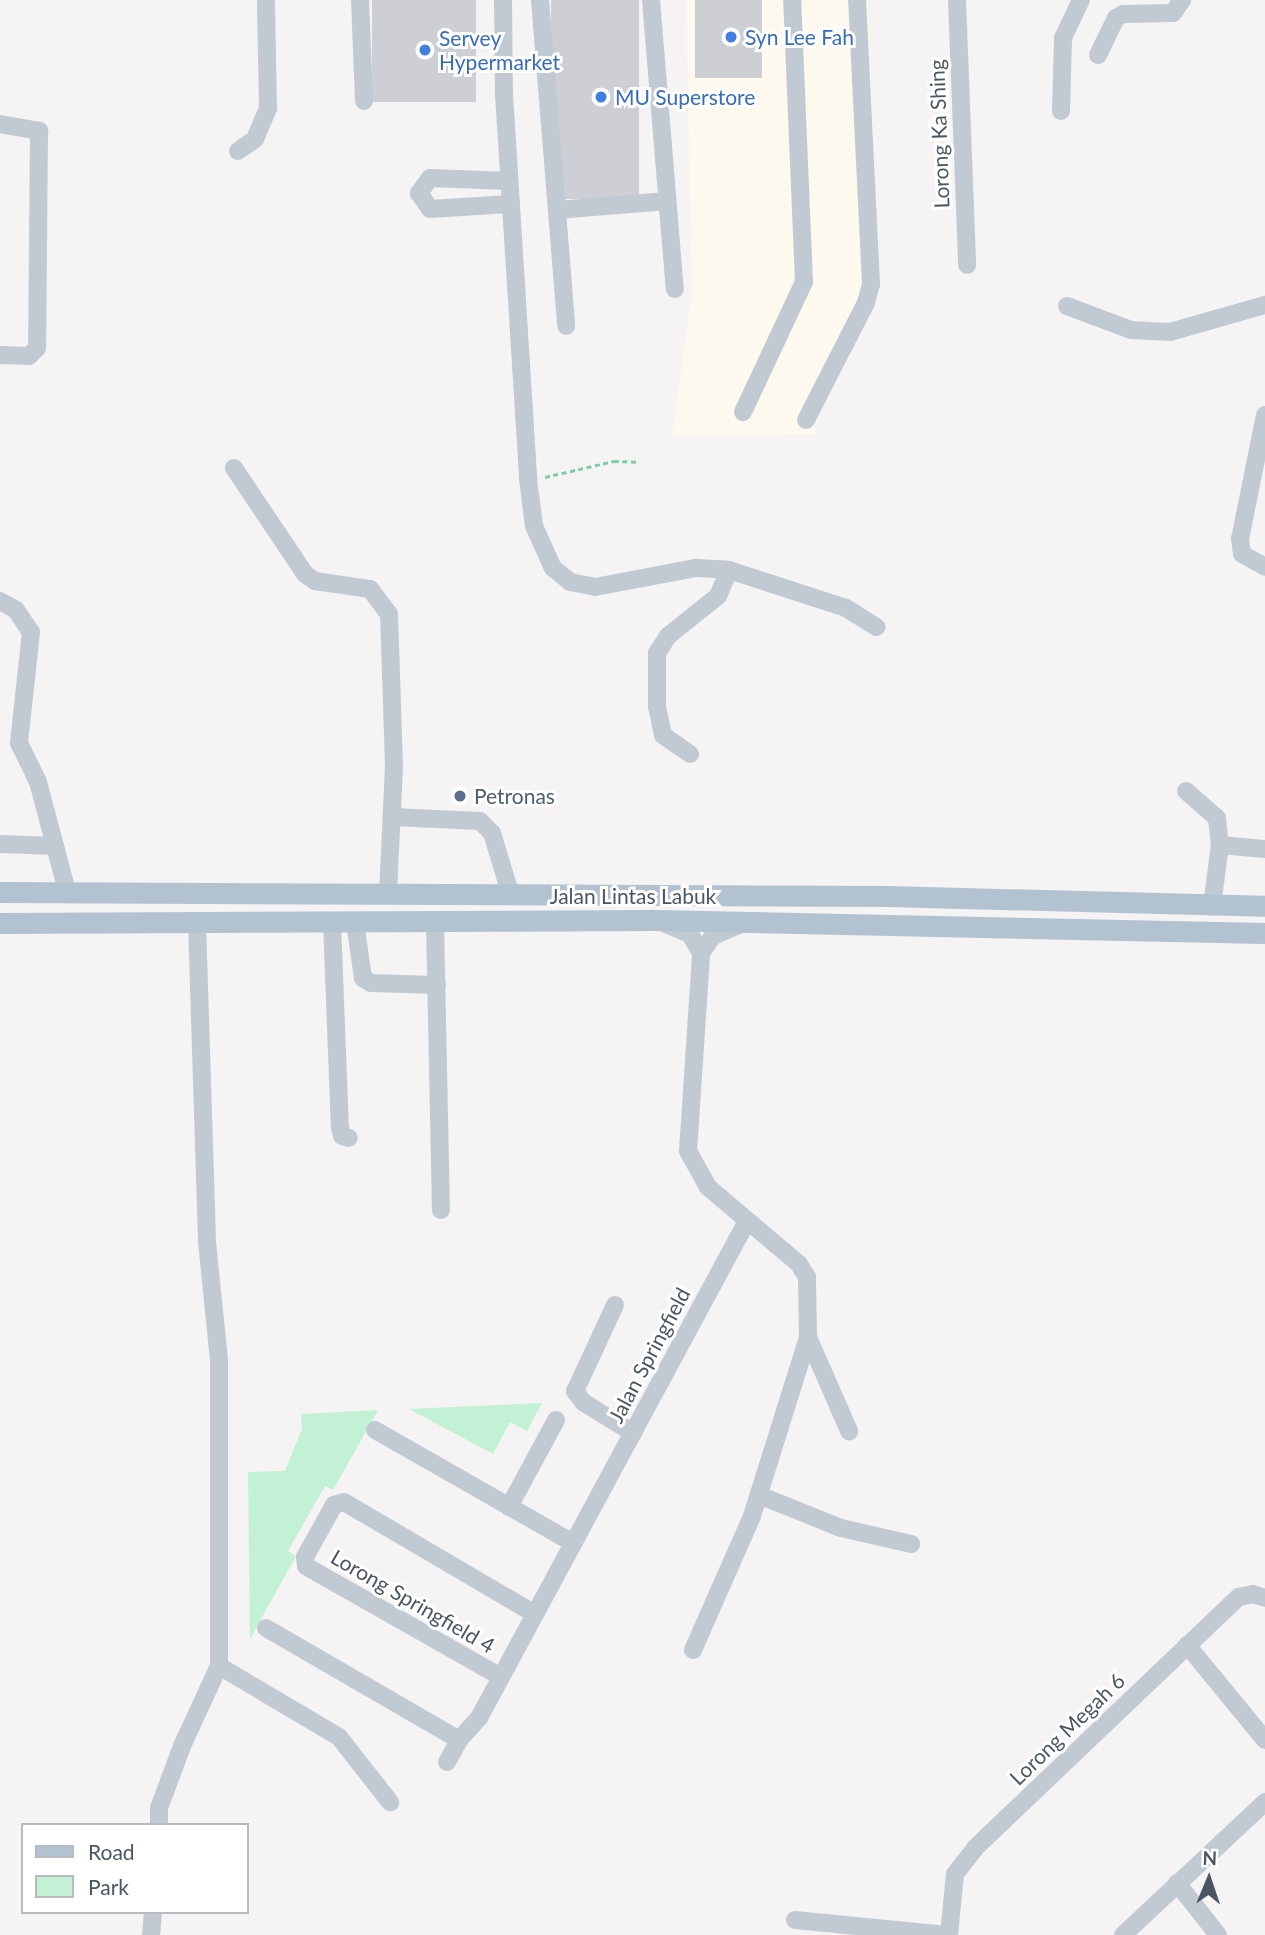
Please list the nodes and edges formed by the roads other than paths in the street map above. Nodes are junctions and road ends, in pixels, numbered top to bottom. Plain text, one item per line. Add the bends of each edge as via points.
1 (266, 0) edge
2 (360, 0) edge
3 (503, 0) edge
4 (540, 0) edge
5 (651, 0) edge
6 (792, 0) edge
7 (857, 0) edge
8 (957, 0) edge
9 (1081, 0) edge
10 (1182, 0) edge
11 (1098, 55) dead end
12 (364, 101) dead end
13 (1061, 111) dead end
14 (0, 124) edge
15 (238, 151) dead end
16 (509, 181) junction
17 (667, 201) junction
18 (510, 204) junction
19 (557, 210) junction
20 (967, 265) dead end
21 (675, 289) dead end
22 (1265, 305) edge
23 (1067, 306) dead end
24 (566, 326) dead end
25 (0, 355) edge
26 (743, 412) dead end
27 (1265, 415) edge
28 (806, 420) dead end
29 (234, 468) dead end
30 (1265, 567) edge
31 (729, 570) junction
32 (0, 601) edge
33 (877, 627) dead end
34 (691, 754) dead end
35 (1186, 791) dead end
36 (392, 817) junction
37 (0, 844) edge
38 (1220, 845) junction
39 (55, 846) junction
40 (1265, 849) edge
41 (67, 891) junction
42 (0, 892) edge
43 (388, 893) junction
44 (511, 896) junction
45 (1047, 903) junction
46 (1212, 906) junction
47 (1265, 906) edge
48 (655, 920) junction
49 (197, 921) junction
50 (332, 922) junction
51 (355, 922) junction
52 (747, 922) junction
53 (0, 923) edge
54 (1265, 923) edge
55 (435, 924) junction
56 (1265, 933) edge
57 (701, 953) junction
58 (437, 985) junction
59 (349, 1138) dead end
60 (441, 1210) dead end
61 (746, 1223) junction
62 (615, 1305) dead end
63 (808, 1337) junction
64 (556, 1420) dead end
65 (375, 1430) dead end
66 (849, 1431) dead end
67 (633, 1433) junction
68 (759, 1495) junction
69 (509, 1507) junction
70 (573, 1543) junction
71 (911, 1544) dead end
72 (1265, 1598) edge
73 (535, 1614) junction
74 (266, 1628) dead end
75 (1186, 1645) junction
76 (693, 1650) dead end
77 (219, 1666) junction
78 (501, 1677) junction
79 (459, 1740) junction
80 (1265, 1740) edge
81 (447, 1762) dead end
82 (390, 1802) dead end
83 (1265, 1802) edge
84 (159, 1823) edge
85 (1177, 1883) junction
86 (153, 1914) edge
87 (795, 1920) dead end
88 (151, 1935) edge
89 (949, 1935) edge
90 (1123, 1935) edge
91 (1218, 1935) edge

1 - 15 street via 268,109 255,139
2 - 12 street
3 - 16 street
4 - 19 street
5 - 17 street
6 - 26 street via 804,282
7 - 28 street via 871,284 866,303
8 - 20 street, Lorong Ka Shing
9 - 13 street via 1063,38
10 - 11 street via 1173,13 1123,13
14 - 25 street via 39,131 37,348 29,356
16 - 18 street
16 - 18 street via 430,178 419,192 430,209
17 - 19 street
17 - 21 street
18 - 31 street via 528,479 534,526 553,568 570,582 595,587 682,569
19 - 24 street
22 - 23 street via 1170,331 1131,330
27 - 30 street via 1240,539 1242,554
29 - 36 street via 305,574 315,581 370,589 389,614
31 - 33 street via 846,608
31 - 34 street via 719,596 668,636 657,653 657,707 663,735
32 - 39 street via 16,610 31,632 19,743 38,782
35 - 38 street via 1217,818
36 - 43 street
36 - 44 street via 480,821 492,833
37 - 39 street
38 - 40 street
38 - 46 street
39 - 41 street
41 - 42 main road, Jalan Lintas Labuk
41 - 43 main road, Jalan Lintas Labuk
43 - 44 main road, Jalan Lintas Labuk
44 - 45 main road, Jalan Lintas Labuk via 888,896
45 - 46 main road, Jalan Lintas Labuk
45 - 54 main road via 1052,914 1060,917
46 - 47 main road, Jalan Lintas Labuk
48 - 52 main road, Jalan Lintas Labuk
48 - 55 main road, Jalan Lintas Labuk
48 - 57 street via 682,929
49 - 50 main road, Jalan Lintas Labuk
49 - 53 main road, Jalan Lintas Labuk
49 - 77 street via 207,1241 219,1360
50 - 51 main road, Jalan Lintas Labuk
50 - 59 street via 340,1127 342,1136
51 - 55 main road, Jalan Lintas Labuk
51 - 58 street via 363,978 371,983
52 - 56 main road, Jalan Lintas Labuk
52 - 57 street via 713,936
55 - 58 street
57 - 61 street via 688,1151 696,1172
58 - 60 street
61 - 63 street via 799,1264 807,1277
61 - 67 street, Jalan Springfield
62 - 67 street via 575,1391 583,1402
63 - 66 street
63 - 68 street
64 - 69 street
65 - 69 street
67 - 70 street, Jalan Springfield
68 - 71 street via 841,1528
68 - 76 street
69 - 70 street
70 - 73 street, Jalan Springfield
72 - 75 street, Lorong Megah 6 via 1253,1594 1239,1597
73 - 78 street, Jalan Springfield
73 - 78 street, Lorong Springfield 4 via 344,1502 334,1505 303,1562
74 - 79 street
75 - 80 street
75 - 89 street, Lorong Megah 6 via 964,1860 952,1887
77 - 82 street via 339,1737
77 - 84 street via 177,1758 159,1808
78 - 79 street, Jalan Springfield via 479,1718
79 - 81 street, Jalan Springfield
83 - 85 street
85 - 90 street
85 - 91 street
86 - 88 street
87 - 89 street

